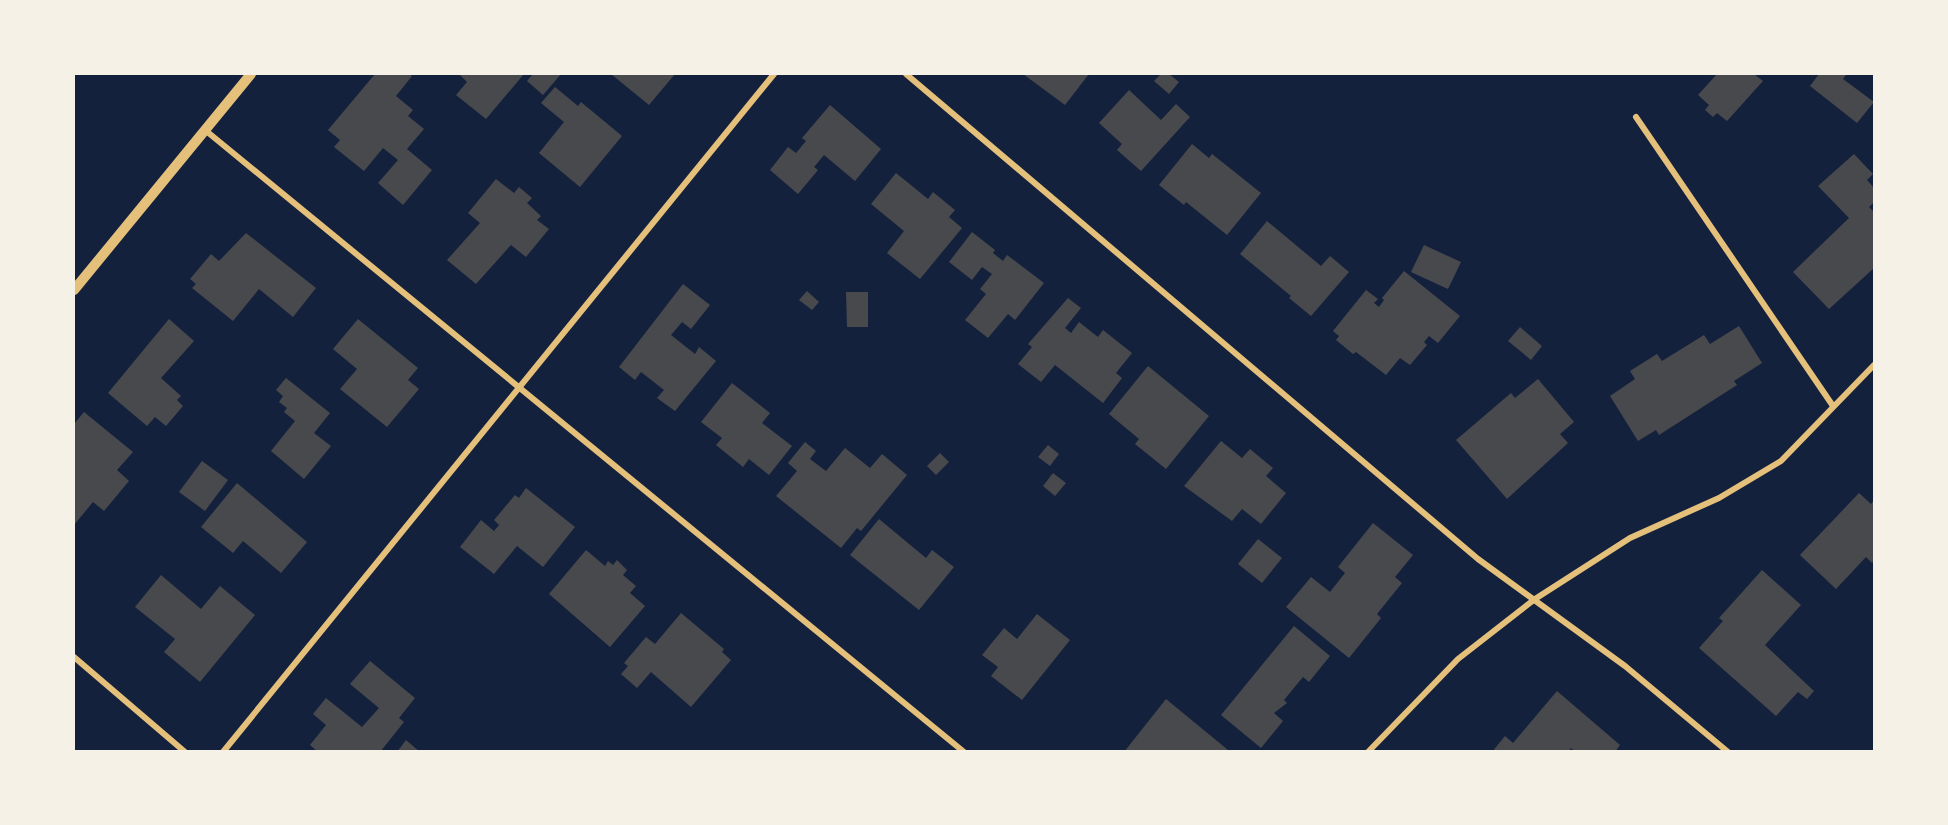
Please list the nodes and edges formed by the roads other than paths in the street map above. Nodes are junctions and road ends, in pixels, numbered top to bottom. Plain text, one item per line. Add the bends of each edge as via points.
1 (251, 74) edge
2 (774, 74) edge
3 (906, 74) edge
4 (1636, 117) dead end
5 (204, 130) junction
6 (74, 290) edge
7 (1875, 365) edge
8 (517, 387) junction
9 (1833, 405) junction
10 (1535, 599) junction
11 (74, 657) edge
12 (185, 752) edge
13 (223, 752) edge
14 (964, 752) edge
15 (1368, 752) edge
16 (1728, 752) edge

1 - 5 street
2 - 8 street
3 - 10 street via 1478,559
4 - 9 street
5 - 6 street
5 - 8 street
7 - 9 street
8 - 13 street
8 - 14 street
9 - 10 street via 1781,461 1719,498 1630,538
10 - 15 street via 1458,659
10 - 16 street via 1625,666
11 - 12 street

